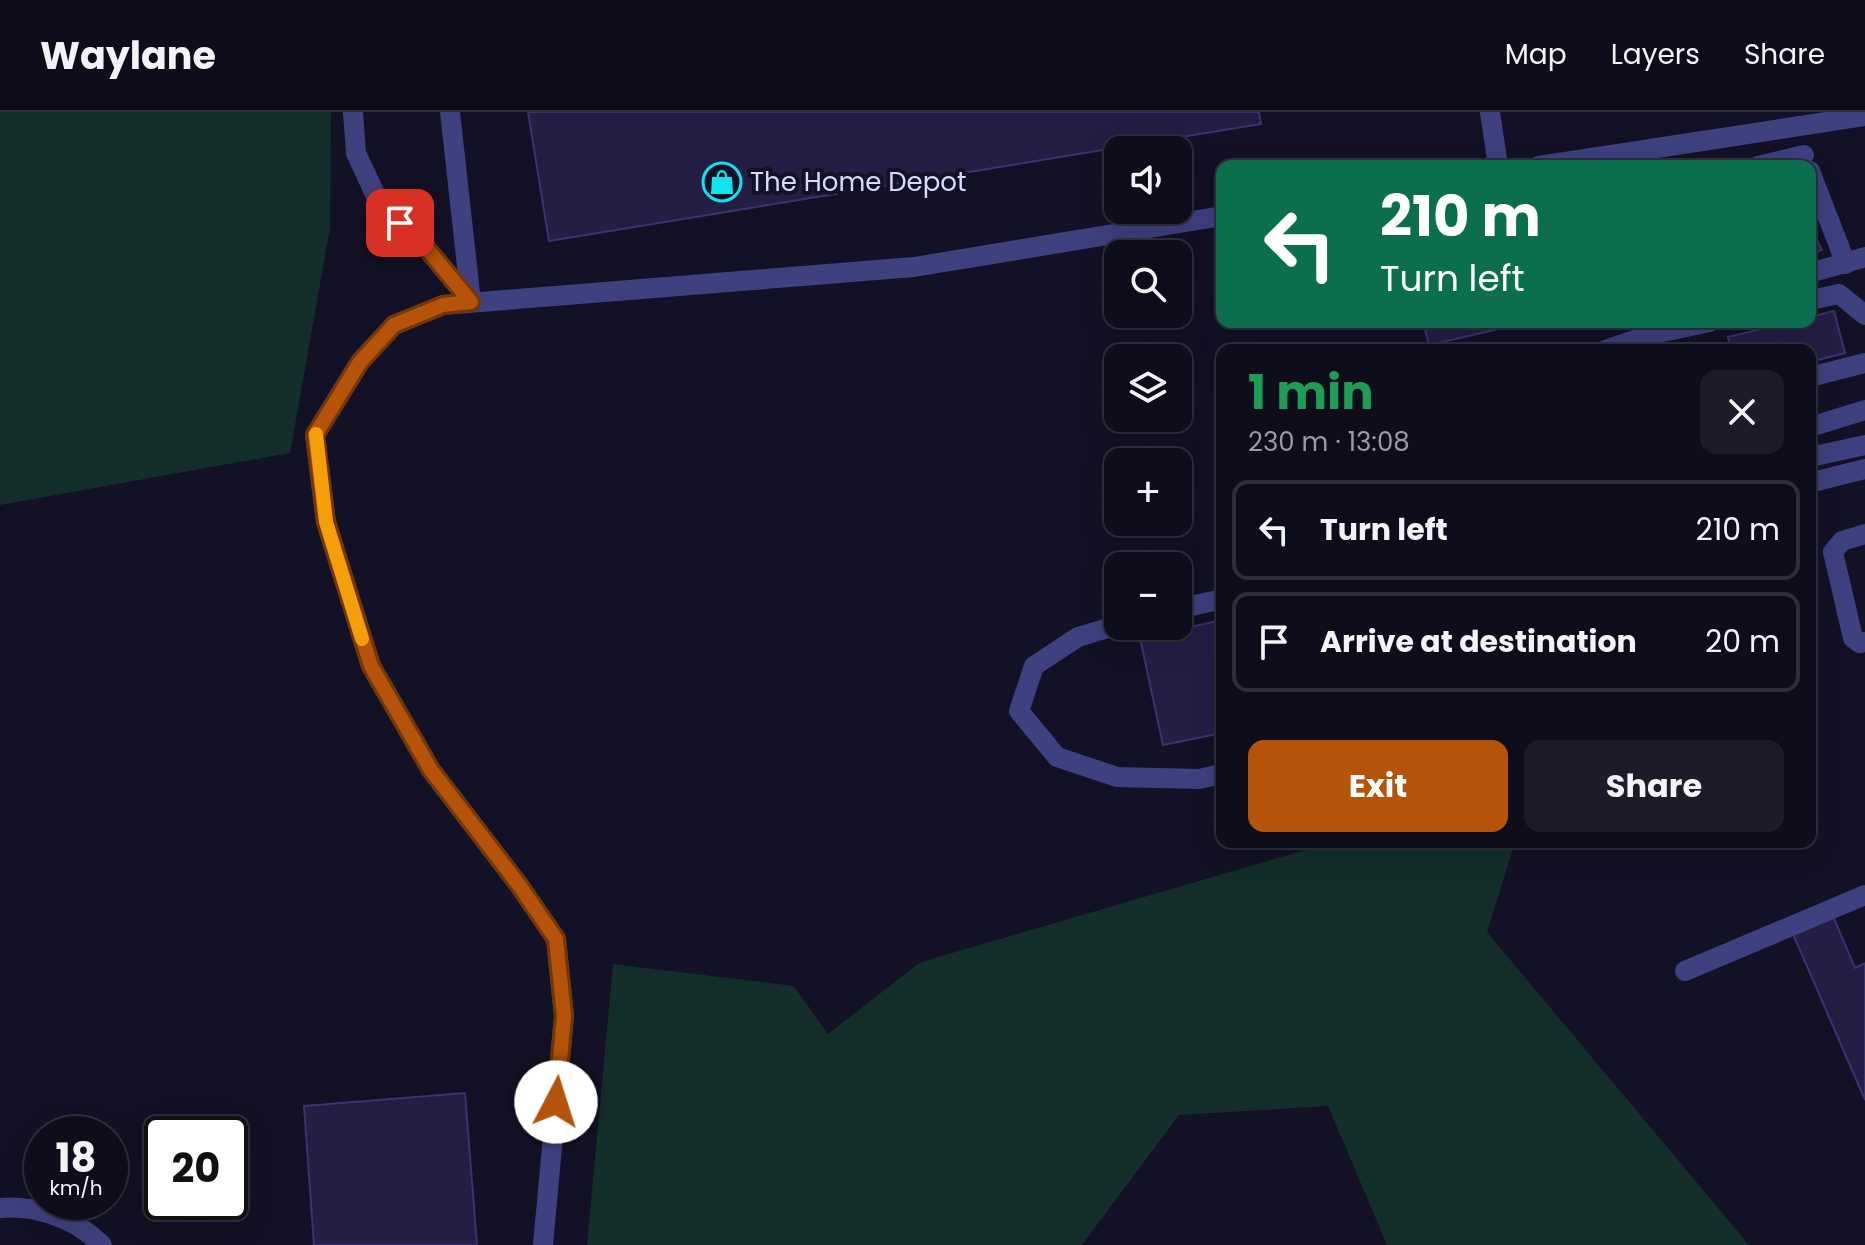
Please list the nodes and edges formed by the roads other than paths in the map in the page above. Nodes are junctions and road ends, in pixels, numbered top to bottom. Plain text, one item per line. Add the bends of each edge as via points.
1 (353, 112) edge
2 (450, 112) edge
3 (1490, 112) edge
4 (1865, 116) edge
5 (1794, 127) junction
6 (1497, 160) edge
7 (1578, 160) edge
8 (1806, 160) edge
9 (1816, 182) edge
10 (1216, 217) edge
11 (1856, 260) edge
12 (1816, 271) edge
13 (1816, 299) edge
14 (471, 302) junction
15 (1865, 315) edge
16 (1682, 328) edge
17 (1623, 344) edge
18 (1865, 363) edge
19 (1816, 375) edge
20 (1865, 410) edge
21 (1816, 425) edge
22 (1865, 445) edge
23 (1816, 456) edge
24 (1865, 469) edge
25 (1816, 481) edge
26 (1865, 534) edge
27 (1216, 600) edge
28 (1192, 606) edge
29 (1104, 629) edge
30 (1865, 642) edge
31 (1216, 775) edge
32 (1865, 895) edge
33 (1685, 971) dead end
34 (0, 1208) edge
35 (102, 1245) edge
36 (543, 1245) edge

1 - 14 lane via 356,153 381,207 419,239
2 - 14 lane
3 - 6 lane
4 - 5 lane
5 - 7 lane
5 - 8 lane
9 - 11 lane
10 - 14 lane via 914,267
11 - 12 lane
13 - 15 lane via 1839,294
14 - 36 lane via 443,305 394,325 360,362 315,435 326,522 371,666 431,770 556,939 564,1016
16 - 17 lane
18 - 19 lane
20 - 21 lane
22 - 23 lane
24 - 25 lane
26 - 30 lane via 1842,541 1833,552 1853,638
27 - 28 lane
29 - 31 lane via 1078,637 1034,666 1019,711 1057,757 1117,777
32 - 33 lane
34 - 35 lane via 58,1216

